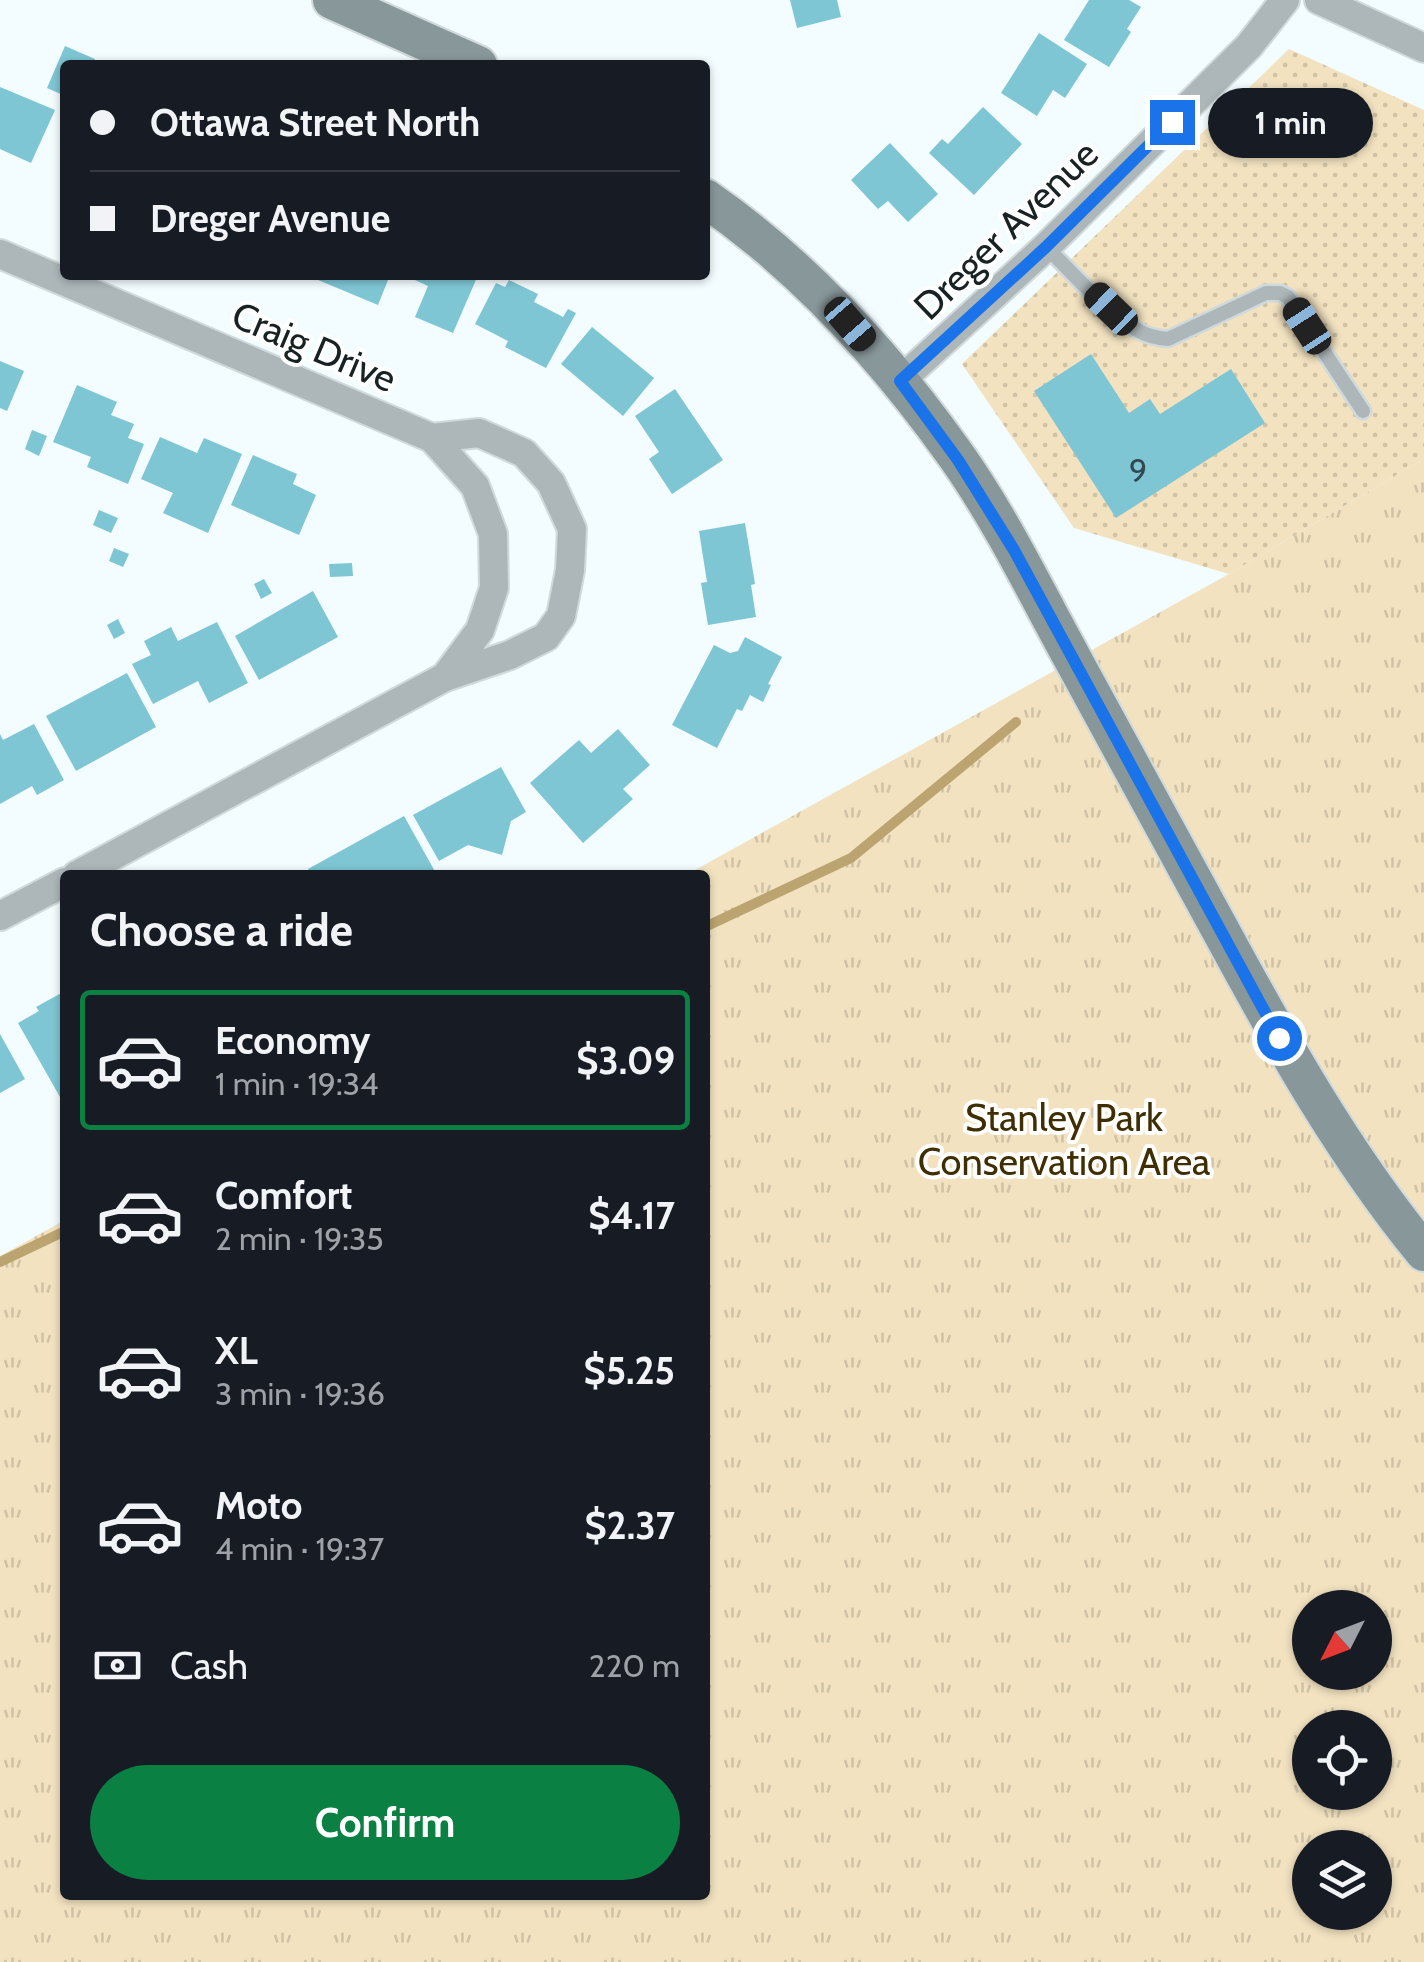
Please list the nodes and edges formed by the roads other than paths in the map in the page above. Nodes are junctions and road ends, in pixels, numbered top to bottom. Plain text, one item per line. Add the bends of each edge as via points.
1 (332, 0) edge
2 (1285, 0) edge
3 (1319, 0) edge
4 (1424, 48) edge
5 (467, 60) edge
6 (710, 201) edge
7 (1046, 247) junction
8 (0, 254) edge
9 (60, 280) edge
10 (61, 280) edge
11 (900, 381) junction
12 (1363, 411) dead end
13 (432, 438) junction
14 (445, 678) junction
15 (86, 870) edge
16 (60, 885) edge
17 (0, 916) edge
18 (1424, 1252) edge

1 - 5 main road
2 - 7 street, Dreger Avenue via 1248,46
3 - 4 street
6 - 11 main road via 824,296
7 - 11 street, Dreger Avenue
7 - 12 lane via 1111,309 1154,338 1168,339 1266,293 1280,293
8 - 9 street, Craig Drive
10 - 13 street, Craig Drive
11 - 18 main road via 1014,550 1279,1038 1388,1208
13 - 14 street, Craig Drive via 475,486 493,534 494,588 480,630
13 - 14 street, Craig Drive via 480,433 524,453 552,483 572,529 561,616 546,637
14 - 15 street, Craig Drive
16 - 17 street

